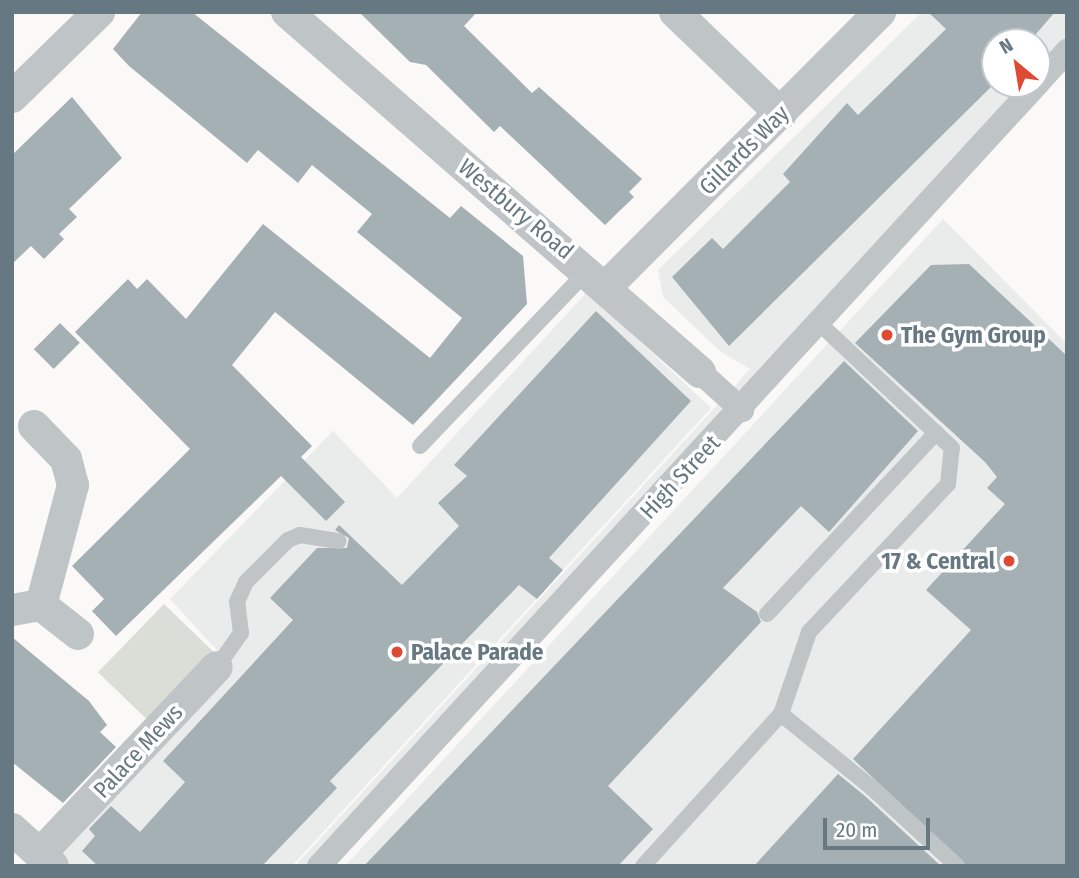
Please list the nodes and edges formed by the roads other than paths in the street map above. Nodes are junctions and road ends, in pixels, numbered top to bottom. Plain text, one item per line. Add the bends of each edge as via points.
1 (99, 12) edge
2 (287, 12) edge
3 (880, 12) edge
4 (676, 13) edge
5 (1067, 51) edge
6 (1051, 69) edge
7 (12, 97) edge
8 (1024, 98) edge
9 (780, 114) junction
10 (598, 278) junction
11 (820, 324) junction
12 (700, 372) joint
13 (741, 410) junction
14 (34, 426) dead end
15 (936, 433) junction
16 (420, 446) dead end
17 (339, 541) dead end
18 (26, 607) edge
19 (767, 614) dead end
20 (78, 634) dead end
21 (226, 657) joint
22 (781, 714) junction
23 (12, 829) edge
24 (46, 860) edge
25 (320, 866) edge
26 (643, 866) edge
27 (957, 866) edge

1 - 7 street
2 - 10 street, Westbury Road
3 - 9 street, Gillards Way
4 - 9 street
5 - 6 street, High Street
8 - 11 street, High Street
9 - 10 street, Gillards Way
10 - 12 street, Westbury Road
10 - 16 lane
11 - 13 street, High Street
11 - 15 lane
12 - 13 street, Westbury Road
13 - 25 street, High Street
14 - 18 street via 66,459 73,485
15 - 19 lane
15 - 22 lane via 952,448 948,484 809,632
17 - 21 lane via 300,535 288,540 246,582 236,602 241,633
18 - 20 street
21 - 24 street, Palace Mews
22 - 26 lane
22 - 27 lane, bridge
23 - 24 street

